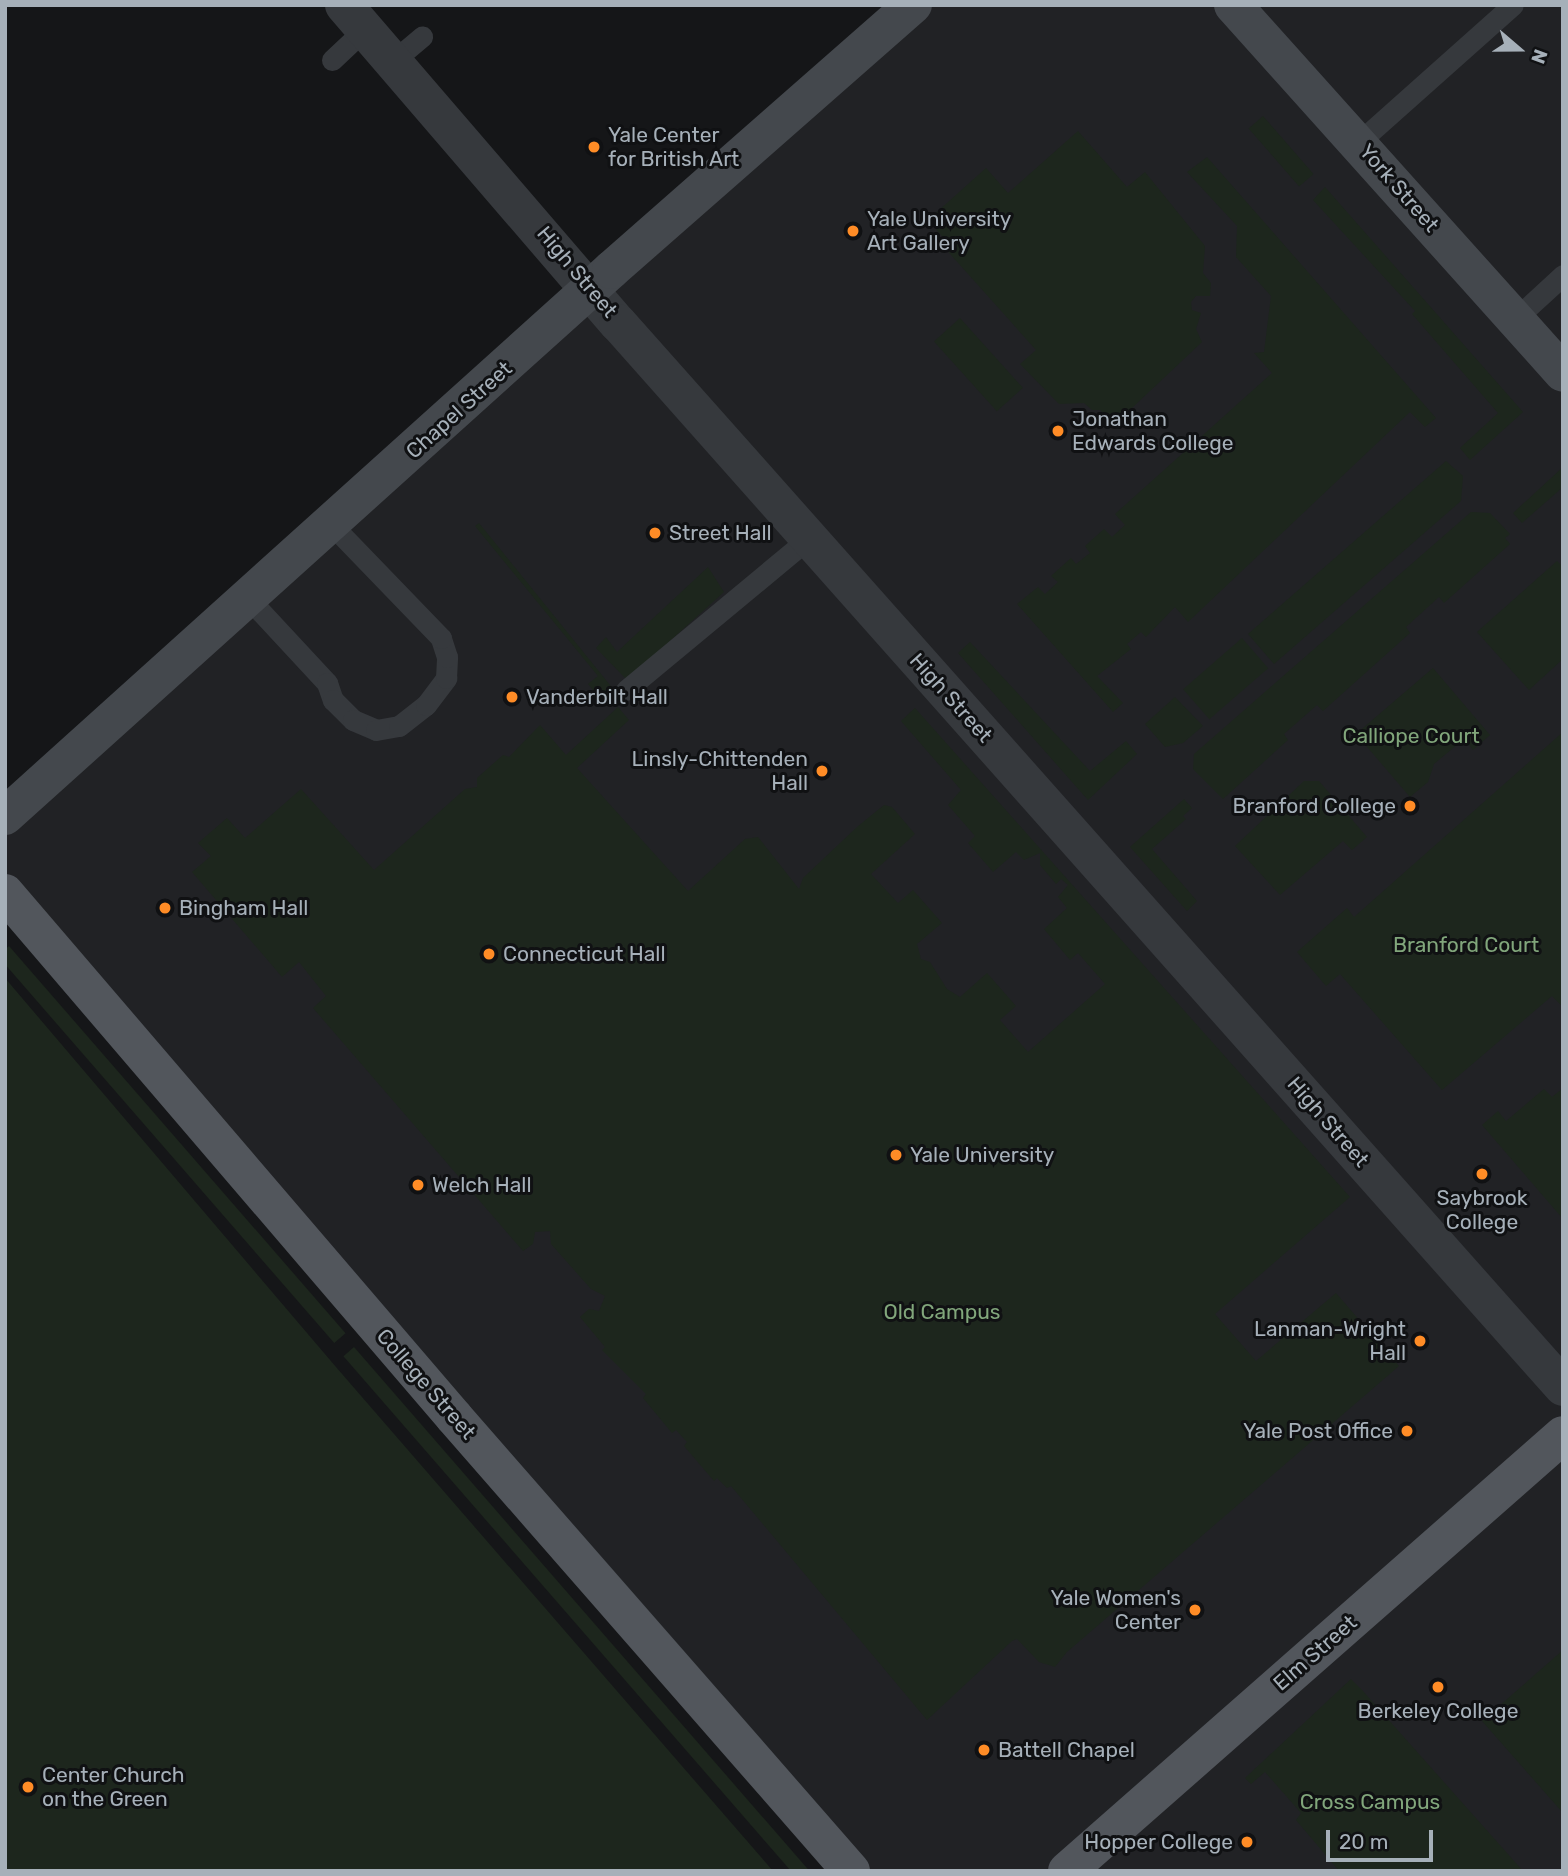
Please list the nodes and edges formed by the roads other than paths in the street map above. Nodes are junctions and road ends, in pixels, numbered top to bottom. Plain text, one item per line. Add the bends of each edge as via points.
1 (913, 5) edge
2 (1233, 5) edge
3 (1513, 5) edge
4 (354, 17) edge
5 (332, 60) dead end
6 (1359, 142) junction
7 (1563, 275) edge
8 (591, 289) junction
9 (1515, 319) junction
10 (1563, 373) edge
11 (332, 525) junction
12 (809, 538) junction
13 (249, 599) junction
14 (626, 690) dead end
15 (5, 816) edge
16 (5, 893) edge
17 (1563, 1387) edge
18 (1563, 1435) edge
19 (851, 1871) edge
20 (1067, 1871) edge

1 - 8 main road, Chapel Street
2 - 6 main road, York Street
3 - 6 lane
4 - 5 lane
4 - 8 street, High Street via 408,49
6 - 9 main road, York Street
7 - 9 lane
8 - 11 main road, Chapel Street
8 - 12 street, High Street
9 - 10 main road, York Street
11 - 13 main road, Chapel Street
11 - 13 lane via 441,638 447,657 446,678 426,705 390,728 376,730 353,720 333,700 327,683
12 - 14 lane
12 - 17 street, High Street
13 - 15 main road, Chapel Street
16 - 19 main road, College Street via 453,1417
18 - 20 main road, Elm Street

